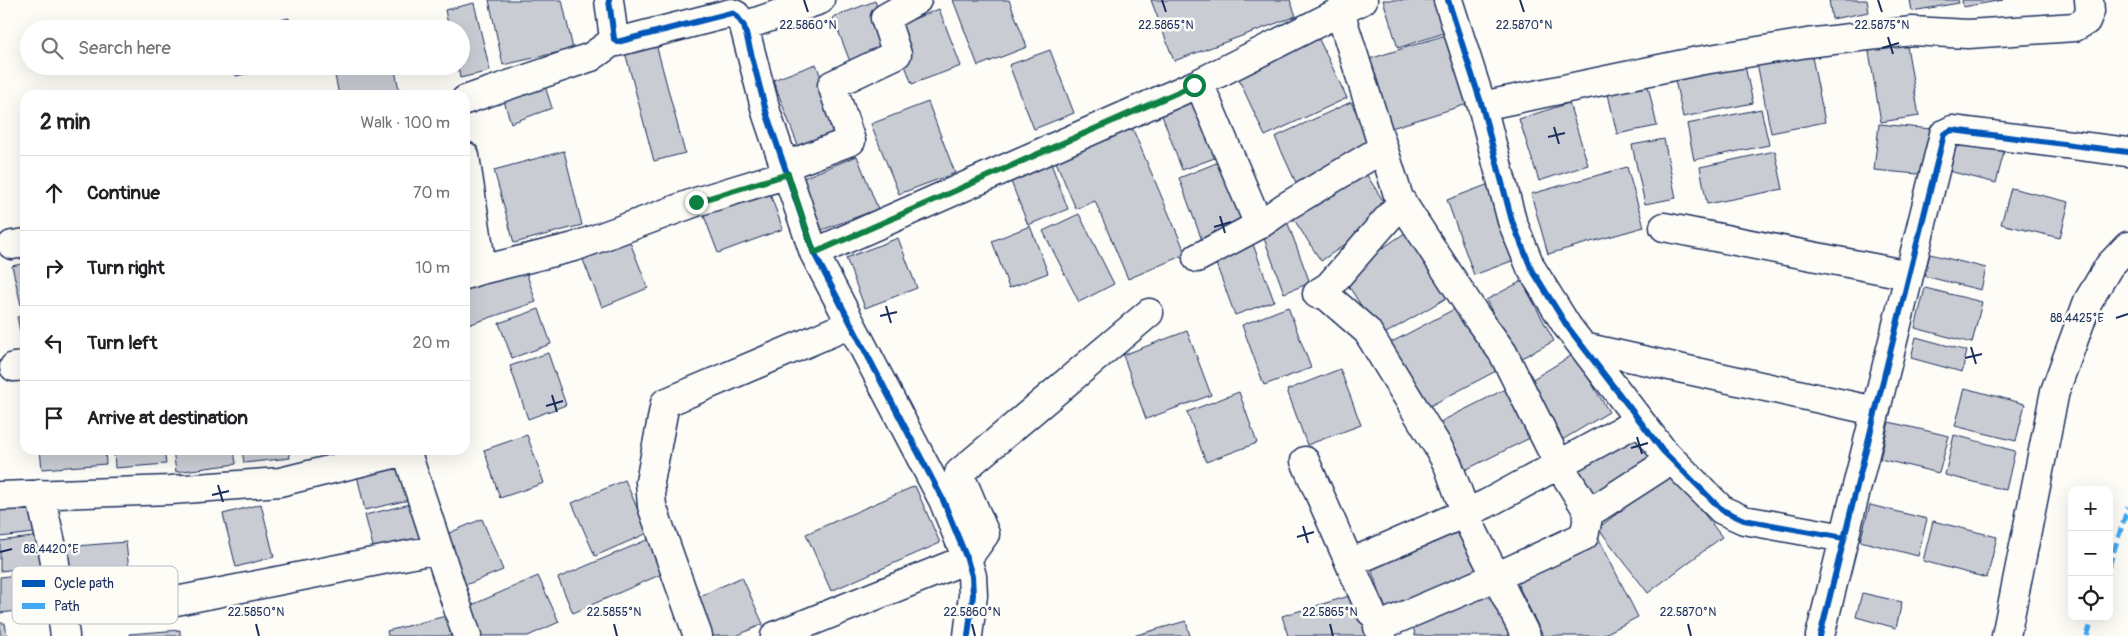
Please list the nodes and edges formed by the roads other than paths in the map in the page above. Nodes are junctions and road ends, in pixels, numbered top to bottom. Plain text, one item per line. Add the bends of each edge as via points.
1 (608, 0) edge
2 (820, 0) edge
3 (917, 0) edge
4 (1448, 0) edge
5 (2089, 0) edge
6 (1351, 6) edge
7 (744, 26) junction
8 (615, 40) junction
9 (1199, 83) junction
10 (470, 98) edge
11 (1482, 106) junction
12 (1382, 149) junction
13 (2128, 152) edge
14 (787, 170) junction
15 (470, 189) edge
16 (1402, 202) junction
17 (1259, 225) junction
18 (1664, 227) dead end
19 (2128, 246) edge
20 (814, 253) junction
21 (1196, 258) dead end
22 (471, 273) edge
23 (1909, 275) junction
24 (1149, 314) dead end
25 (850, 324) junction
26 (1583, 347) junction
27 (1876, 411) junction
28 (1639, 422) junction
29 (386, 455) edge
30 (408, 455) edge
31 (1671, 460) junction
32 (1305, 461) dead end
33 (1559, 466) junction
34 (40, 494) junction
35 (0, 496) edge
36 (1465, 513) junction
37 (1589, 513) junction
38 (1844, 538) junction
39 (438, 548) junction
40 (967, 559) junction
41 (1350, 563) junction
42 (55, 566) edge
43 (1498, 576) junction
44 (178, 601) edge
45 (1371, 612) dead end
46 (467, 636) edge
47 (698, 636) edge
48 (775, 636) edge
49 (968, 636) edge
50 (1382, 636) edge
51 (1526, 636) edge
52 (1820, 636) edge
53 (2006, 636) edge

1 - 8 street
2 - 7 street
3 - 14 street via 885,18 897,54 832,85 851,141
4 - 11 street
5 - 11 street via 2090,11 2086,21 2075,27 1968,34 1912,31 1808,43 1689,62
6 - 9 street
6 - 12 street
7 - 8 street via 731,13
7 - 14 street via 767,115
8 - 10 street via 591,57
9 - 17 street
9 - 20 street
11 - 26 street via 1522,248 1531,268
12 - 16 street
12 - 17 street
13 - 23 street via 1948,131 1944,134
14 - 20 street
14 - 22 street via 574,247
15 - 22 street via 481,261
16 - 33 street via 1503,353
16 - 36 street via 1329,286 1319,292 1367,331 1448,465
17 - 21 street
18 - 23 street
19 - 53 street via 2109,266 2088,301 2056,391
20 - 25 street
23 - 27 street
24 - 40 street via 959,473 985,534
25 - 40 street via 944,500
25 - 47 street via 665,403 650,482 651,500
26 - 27 street
26 - 28 street
27 - 38 street
28 - 31 street
28 - 33 street
29 - 34 street via 280,482 171,490
30 - 39 street
31 - 37 street
31 - 38 street via 1722,510 1744,520
32 - 41 street
33 - 36 street
33 - 37 street
34 - 35 street
34 - 42 street
36 - 41 street
36 - 43 street
37 - 43 street via 1584,536
38 - 52 street
39 - 44 street
39 - 46 street
40 - 48 street
40 - 49 street via 972,576
41 - 45 street
43 - 50 street via 1378,627
43 - 51 street

